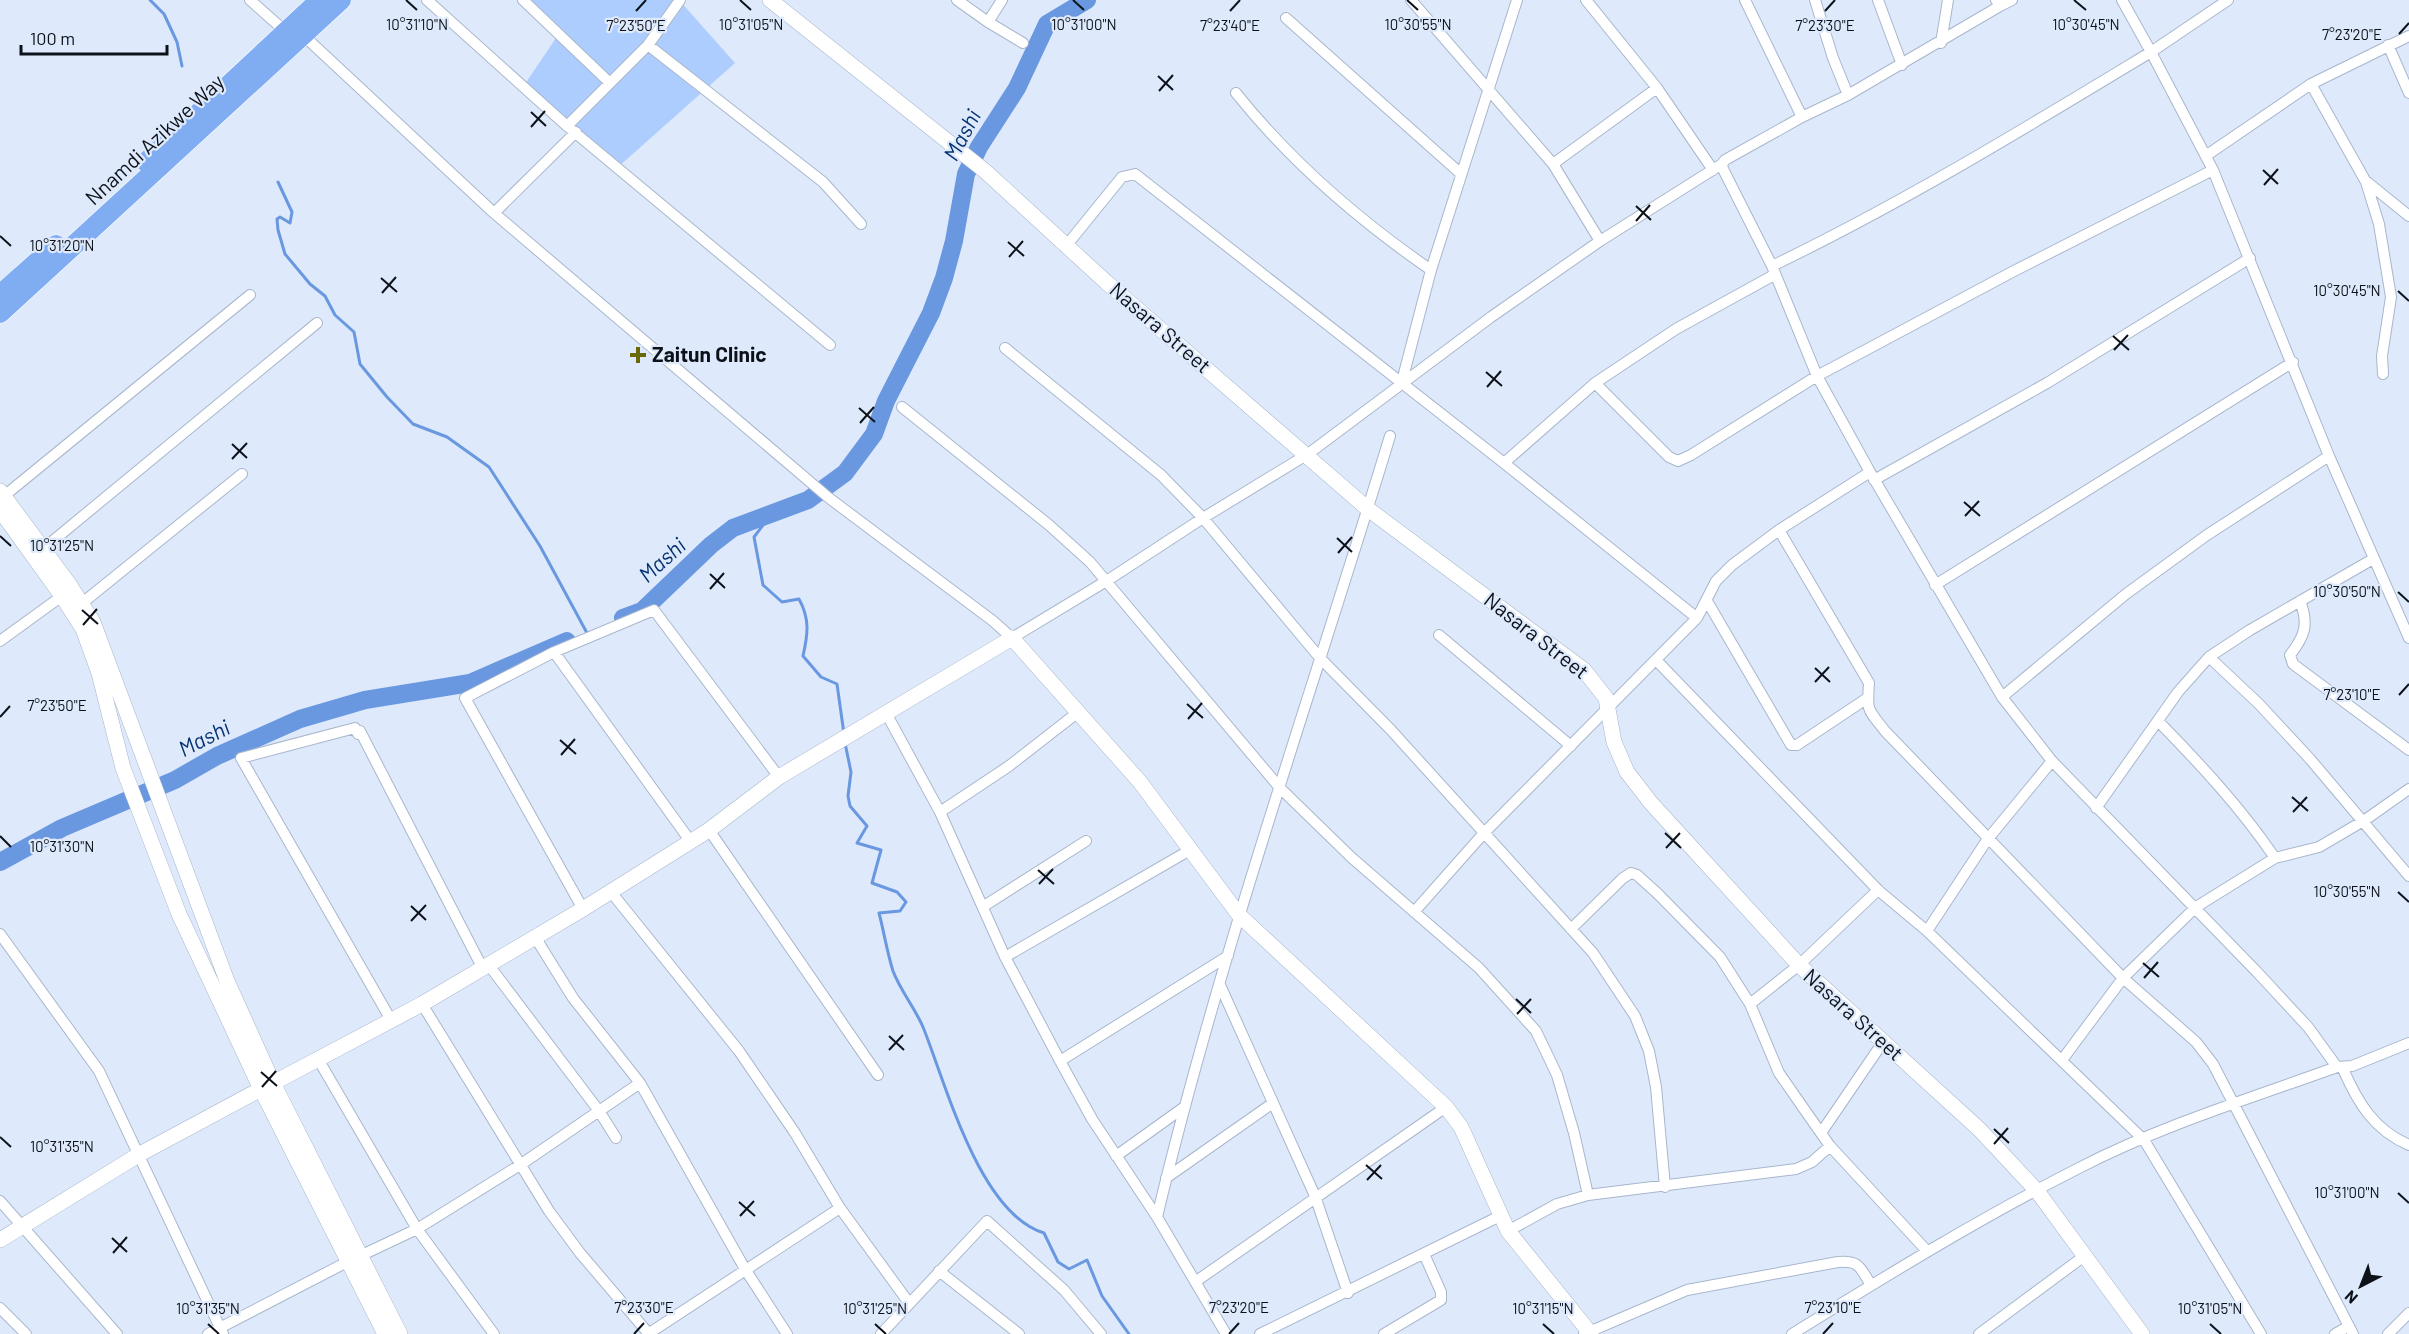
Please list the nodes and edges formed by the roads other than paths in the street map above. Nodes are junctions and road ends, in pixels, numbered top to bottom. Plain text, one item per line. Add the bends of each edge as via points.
1 (250, 0) edge
2 (320, 0) edge
3 (341, 0) edge
4 (427, 0) edge
5 (523, 0) edge
6 (680, 0) edge
7 (770, 0) edge
8 (957, 0) edge
9 (1002, 0) edge
10 (1411, 0) edge
11 (1517, 0) edge
12 (1586, 0) edge
13 (1745, 0) edge
14 (1815, 0) edge
15 (1878, 0) edge
16 (1948, 0) edge
17 (2012, 0) edge
18 (2122, 0) edge
19 (2228, 0) edge
20 (1998, 3) edge
21 (1286, 18) dead end
22 (988, 22) junction
23 (294, 34) junction
24 (2409, 36) edge
25 (1023, 43) dead end
26 (1941, 43) junction
27 (648, 45) junction
28 (2388, 45) junction
29 (2151, 52) junction
30 (1902, 65) junction
31 (610, 83) junction
32 (2311, 84) junction
33 (1488, 88) junction
34 (1657, 88) junction
35 (1236, 93) dead end
36 (2409, 93) edge
37 (1848, 95) junction
38 (1802, 117) junction
39 (571, 129) junction
40 (2206, 155) junction
41 (1553, 164) junction
42 (1717, 167) junction
43 (2213, 170) junction
44 (1460, 173) junction
45 (2366, 182) junction
46 (494, 213) junction
47 (2409, 216) edge
48 (861, 224) dead end
49 (1600, 241) junction
50 (1066, 246) junction
51 (2250, 258) junction
52 (1431, 270) junction
53 (1773, 270) junction
54 (0, 295) edge
55 (250, 295) dead end
56 (0, 313) edge
57 (317, 323) dead end
58 (830, 345) dead end
59 (1005, 348) dead end
60 (2293, 362) junction
61 (2383, 374) dead end
62 (1817, 376) junction
63 (1595, 383) junction
64 (1401, 385) junction
65 (902, 407) dead end
66 (1390, 436) dead end
67 (1308, 454) junction
68 (2329, 456) junction
69 (1504, 463) junction
70 (242, 474) dead end
71 (1872, 476) junction
72 (1, 499) edge
73 (1368, 509) junction
74 (1203, 518) junction
75 (1779, 530) junction
76 (43, 549) junction
77 (2373, 559) junction
78 (1108, 580) junction
79 (1935, 585) junction
80 (62, 596) junction
81 (1707, 601) junction
82 (2300, 601) junction
83 (81, 604) junction
84 (2405, 616) edge
85 (1697, 618) junction
86 (1439, 635) dead end
87 (1012, 638) junction
88 (2409, 638) edge
89 (0, 641) edge
90 (554, 652) junction
91 (2209, 657) junction
92 (1320, 658) junction
93 (1656, 660) junction
94 (2002, 697) junction
95 (1866, 699) junction
96 (1609, 708) junction
97 (886, 713) junction
98 (1077, 713) junction
99 (2158, 721) junction
100 (1571, 746) junction
101 (2409, 750) edge
102 (2052, 761) junction
103 (779, 777) junction
104 (1280, 788) junction
105 (2409, 789) edge
106 (2096, 808) junction
107 (940, 812) junction
108 (2365, 820) junction
109 (709, 830) junction
110 (1484, 833) junction
111 (1987, 840) junction
112 (1086, 841) dead end
113 (691, 842) junction
114 (1190, 850) junction
115 (2275, 858) junction
116 (2409, 876) edge
117 (1878, 890) junction
118 (611, 892) junction
119 (984, 906) junction
120 (2196, 907) junction
121 (583, 909) junction
122 (1414, 912) junction
123 (1239, 915) junction
124 (1572, 928) junction
125 (1927, 932) junction
126 (0, 934) edge
127 (535, 937) junction
128 (1228, 956) junction
129 (1005, 957) junction
130 (485, 966) junction
131 (1799, 966) junction
132 (2123, 978) junction
133 (1220, 985) junction
134 (422, 1004) junction
135 (1750, 1004) junction
136 (391, 1020) junction
137 (1883, 1042) junction
138 (2409, 1042) edge
139 (318, 1059) junction
140 (2062, 1060) junction
141 (1060, 1061) junction
142 (2340, 1068) junction
143 (879, 1075) dead end
144 (640, 1083) junction
145 (267, 1086) junction
146 (1273, 1103) junction
147 (2234, 1105) junction
148 (1446, 1107) junction
149 (1183, 1108) junction
150 (599, 1111) junction
151 (1821, 1133) junction
152 (616, 1138) dead end
153 (2144, 1140) junction
154 (2409, 1145) edge
155 (1830, 1146) junction
156 (140, 1154) junction
157 (1116, 1155) junction
158 (520, 1165) junction
159 (1166, 1178) junction
160 (1665, 1187) junction
161 (2037, 1191) junction
162 (1588, 1195) junction
163 (1315, 1197) junction
164 (0, 1201) edge
165 (840, 1208) junction
166 (1500, 1216) junction
167 (1156, 1217) junction
168 (22, 1225) junction
169 (417, 1229) junction
170 (1508, 1231) junction
171 (0, 1240) edge
172 (1927, 1251) junction
173 (1424, 1254) junction
174 (2083, 1257) junction
175 (356, 1258) junction
176 (745, 1269) junction
177 (939, 1271) junction
178 (1195, 1282) junction
179 (1871, 1285) junction
180 (1347, 1293) junction
181 (909, 1303) junction
182 (0, 1308) edge
183 (2409, 1313) edge
184 (2351, 1330) edge
185 (221, 1331) edge
186 (884, 1333) edge
187 (1588, 1333) edge
188 (26, 1334) edge
189 (117, 1334) edge
190 (208, 1334) edge
191 (385, 1334) edge
192 (400, 1334) edge
193 (494, 1334) edge
194 (649, 1334) edge
195 (787, 1334) edge
196 (1019, 1334) edge
197 (1101, 1334) edge
198 (1226, 1334) edge
199 (1260, 1334) edge
200 (1384, 1334) edge
201 (1792, 1334) edge
202 (1978, 1334) edge
203 (2142, 1334) edge
204 (2260, 1334) edge
205 (2335, 1334) edge
206 (2388, 1334) edge

1 - 23 street
2 - 23 highway, Nnamdi Azikwe Way
3 - 23 highway, Nnamdi Azikwe Way
4 - 39 street
5 - 31 street
6 - 27 street
7 - 50 street, Nasara Street via 985,171
8 - 22 street
9 - 22 street
10 - 33 street
11 - 33 street
12 - 34 street
13 - 38 street
14 - 37 street
15 - 30 street
16 - 26 street
17 - 20 street
18 - 29 street
19 - 29 street
20 - 26 street
21 - 44 street
22 - 25 street
23 - 46 street
23 - 54 highway, Nnamdi Azikwe Way
23 - 56 highway, Nnamdi Azikwe Way
24 - 28 street
26 - 30 street
27 - 31 street
27 - 48 street via 823,182
28 - 32 street
28 - 36 street
29 - 40 street
29 - 53 street via 1912,194
30 - 37 street
31 - 39 street
32 - 40 street
32 - 45 street
33 - 41 street
33 - 44 street
34 - 41 street
34 - 42 street
35 - 52 street via 1273,139 1342,202
37 - 38 street
38 - 42 street
39 - 46 street
39 - 58 street
40 - 43 street
41 - 49 street
42 - 49 street
42 - 53 street
43 - 51 street
43 - 62 street
44 - 52 street
45 - 47 street
45 - 61 street via 2379,224 2391,297
46 - 87 street via 829,498
49 - 64 street
50 - 64 street via 1122,177 1135,174
50 - 67 street, Nasara Street
51 - 60 street
51 - 71 street via 2046,383
52 - 64 street
53 - 62 street
53 - 63 street
55 - 72 street
57 - 76 street
59 - 74 street via 1161,475
60 - 68 street
60 - 79 street
62 - 63 street via 1678,461 1669,457
62 - 71 street
63 - 69 street
64 - 67 street
64 - 69 street
65 - 78 street via 1049,525
66 - 73 street
67 - 73 street, Nasara Street
67 - 74 street
68 - 77 street
68 - 94 street via 2207,535 2126,594
69 - 85 street
70 - 83 street
71 - 75 street
71 - 79 street
72 - 76 street
72 - 80 street
73 - 92 street
73 - 96 street, Nasara Street via 1584,670 1598,684
74 - 78 street
74 - 92 street
75 - 81 street via 1732,565 1716,581
75 - 95 street via 1869,683
76 - 83 street
77 - 82 street
77 - 84 street
78 - 87 street
78 - 104 street
79 - 94 street
80 - 89 street
80 - 145 street via 83,629 99,673 123,768 179,914
81 - 85 street
81 - 95 street via 1791,745 1797,745
82 - 91 street
82 - 101 street via 2307,628 2290,655 2293,664
83 - 145 street via 93,622
84 - 88 street
85 - 93 street
86 - 100 street
87 - 97 street
87 - 98 street
90 - 103 street via 654,610
90 - 113 street
90 - 121 street via 465,699
91 - 99 street
91 - 108 street via 2259,704
92 - 104 street
92 - 110 street
93 - 96 street
93 - 117 street
94 - 102 street
95 - 111 street via 1868,709 1885,732
96 - 100 street
96 - 131 street, Nasara Street via 1614,742 1627,772
97 - 103 street
97 - 107 street
98 - 107 street via 1009,766
98 - 114 street via 1140,782
99 - 106 street
99 - 115 street via 2251,823
100 - 110 street
102 - 106 street
102 - 111 street
103 - 109 street
104 - 122 street
104 - 123 street
105 - 108 street
106 - 120 street
107 - 119 street
108 - 115 street via 2319,848
108 - 116 street
109 - 113 street
109 - 143 street
110 - 122 street
110 - 124 street
111 - 125 street
111 - 132 street
112 - 119 street
113 - 118 street
114 - 123 street
114 - 129 street
115 - 120 street
117 - 125 street
117 - 131 street
118 - 121 street
118 - 165 street via 739,1051
119 - 129 street
120 - 132 street
120 - 142 street via 2308,1027
121 - 127 street
122 - 162 street via 1479,968 1536,1031 1557,1075
123 - 128 street
123 - 148 street
124 - 135 street via 1623,878 1631,873 1637,875 1720,957
124 - 160 street via 1635,1016 1649,1051
125 - 140 street
126 - 156 street via 99,1071
127 - 130 street
127 - 144 street via 573,998
128 - 133 street
128 - 141 street
129 - 141 street
130 - 134 street
130 - 136 street via 360,731 358,734 355,728 241,758
130 - 150 street
131 - 135 street
131 - 137 street, Nasara Street
132 - 140 street
132 - 147 street via 2196,1042 2213,1064
133 - 146 street
133 - 149 street
134 - 136 street
134 - 158 street
135 - 151 street via 1779,1073
136 - 139 street
137 - 151 street
137 - 161 street, Nasara Street via 1979,1129
138 - 142 street
139 - 145 street
139 - 169 street
140 - 153 street
141 - 157 street
142 - 147 street
142 - 154 street via 2374,1123
144 - 150 street
144 - 176 street
145 - 156 street
145 - 175 street
146 - 159 street
146 - 163 street
147 - 153 street
147 - 184 street
148 - 163 street
148 - 166 street via 1461,1127
149 - 157 street
149 - 159 street
150 - 152 street
150 - 158 street
151 - 155 street
153 - 161 street
153 - 204 street
155 - 160 street via 1812,1162 1796,1169
155 - 172 street
156 - 168 street
156 - 185 street
157 - 167 street
158 - 169 street
158 - 194 street via 580,1253
159 - 167 street
160 - 162 street
161 - 172 street
161 - 174 street, Nasara Street
162 - 170 street via 1557,1204
163 - 178 street
163 - 180 street
164 - 168 street
165 - 176 street
165 - 181 street
166 - 170 street
166 - 173 street
167 - 178 street
168 - 171 street
168 - 189 street
169 - 175 street
169 - 193 street
170 - 187 street
172 - 179 street
173 - 180 street
173 - 200 street via 1441,1300
174 - 202 street
174 - 203 street, Nasara Street
175 - 185 street
175 - 191 street
175 - 192 street
176 - 194 street
176 - 195 street
177 - 181 street
177 - 196 street
177 - 197 street via 984,1222 990,1221 1064,1290
178 - 198 street
179 - 187 street via 1852,1260 1838,1262 1687,1290
179 - 201 street
180 - 199 street
181 - 186 street
182 - 188 street
183 - 206 street
184 - 205 street
185 - 190 street

